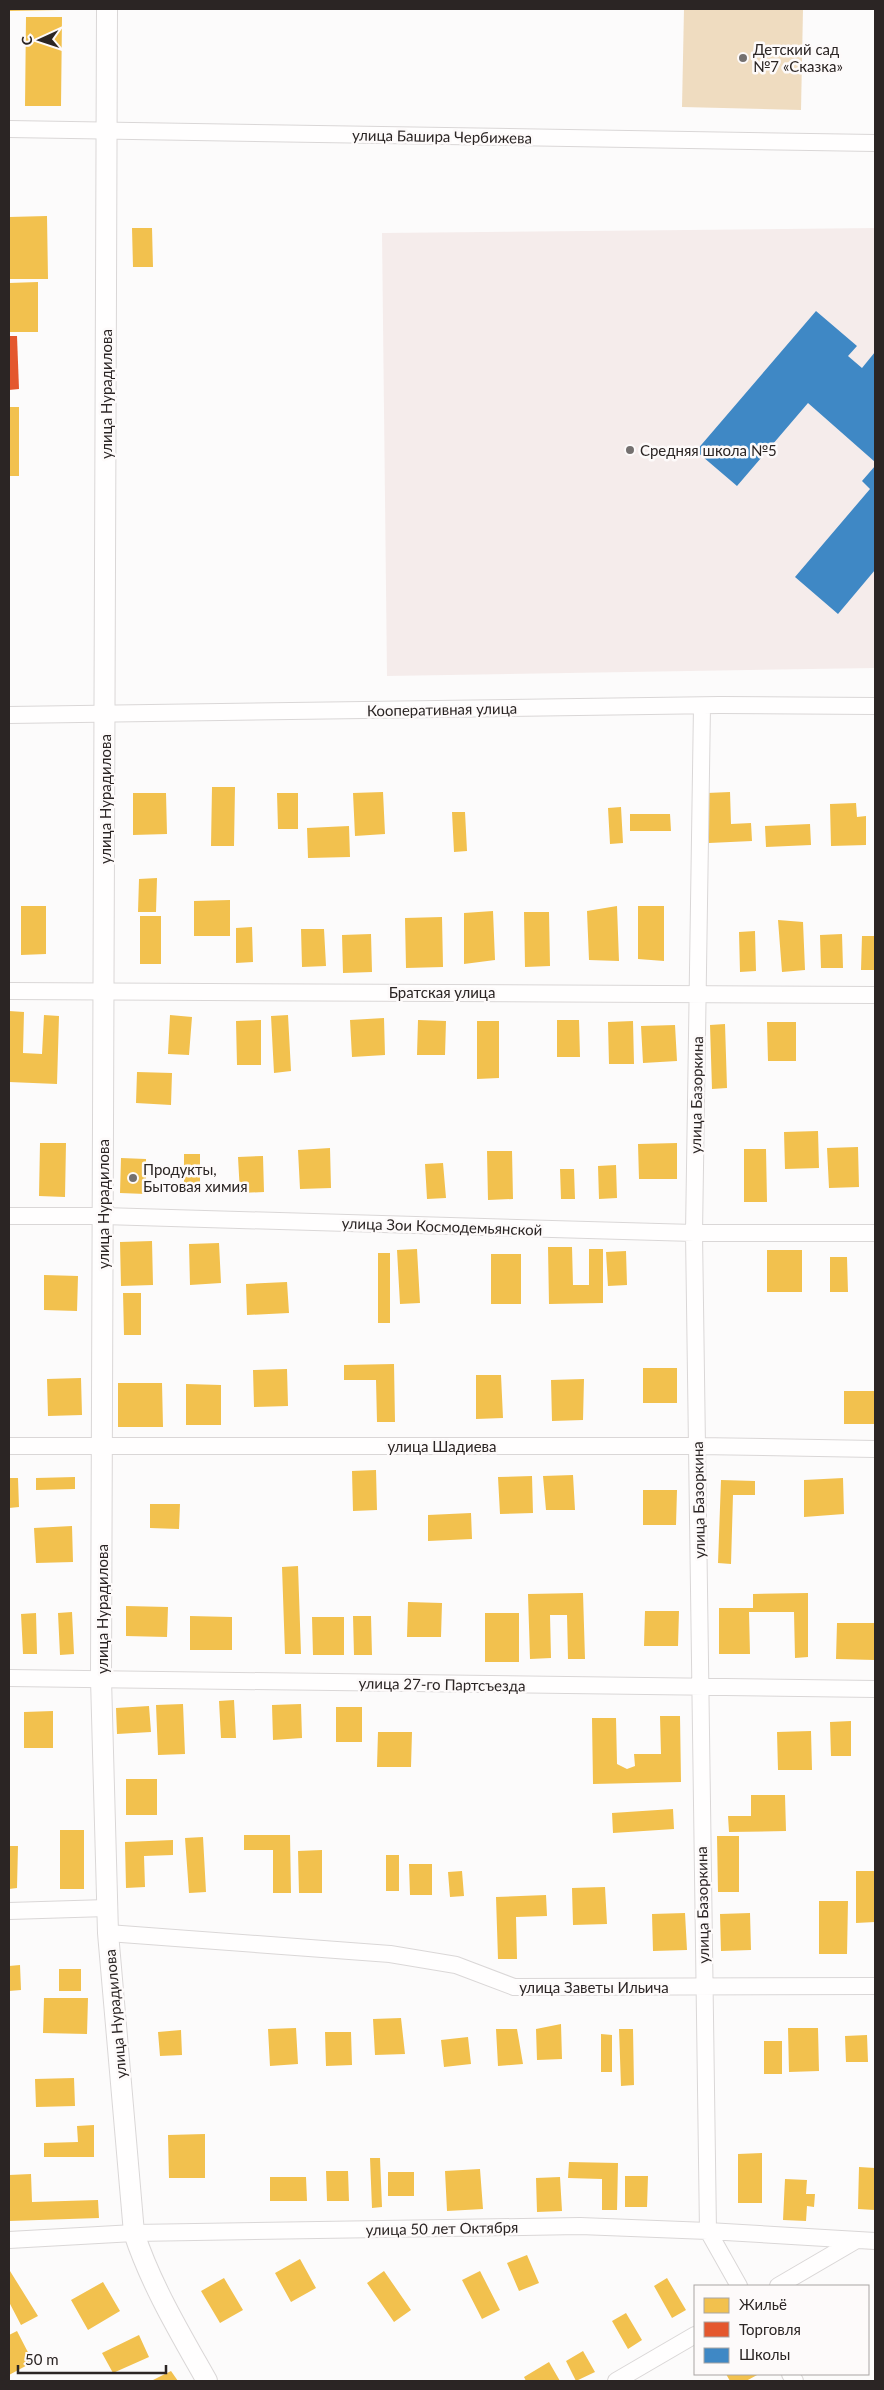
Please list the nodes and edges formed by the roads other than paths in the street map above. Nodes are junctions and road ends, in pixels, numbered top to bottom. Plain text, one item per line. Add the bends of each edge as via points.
1 (107, 9) edge
2 (9, 129) edge
3 (107, 131) junction
4 (875, 142) edge
5 (702, 706) junction
6 (875, 706) edge
7 (105, 712) junction
8 (9, 715) edge
9 (9, 991) edge
10 (104, 991) junction
11 (698, 992) junction
12 (875, 995) edge
13 (9, 1216) edge
14 (103, 1216) junction
15 (694, 1233) junction
16 (875, 1233) edge
17 (9, 1446) edge
18 (104, 1446) junction
19 (698, 1446) junction
20 (875, 1449) edge
21 (9, 1678) edge
22 (101, 1679) junction
23 (700, 1688) junction
24 (875, 1689) edge
25 (107, 1908) junction
26 (9, 1911) edge
27 (108, 1933) junction
28 (875, 1986) edge
29 (703, 1987) junction
30 (708, 2231) junction
31 (134, 2233) junction
32 (9, 2240) edge
33 (855, 2241) junction
34 (875, 2241) edge
35 (738, 2285) edge
36 (780, 2285) edge
37 (694, 2336) edge
38 (207, 2381) edge
39 (616, 2381) edge

1 - 3 street, улица Нурадилова
2 - 3 street, улица Башира Чербижева
3 - 4 street, улица Башира Чербижева
3 - 7 street, улица Нурадилова
5 - 6 street, Кооперативная улица
5 - 7 street, Кооперативная улица
5 - 11 street, улица Базоркина
7 - 8 street, Кооперативная улица
7 - 10 street, улица Нурадилова
9 - 10 street, Братская улица
10 - 11 street, Братская улица
10 - 14 street, улица Нурадилова
11 - 12 street, Братская улица
11 - 15 street, улица Базоркина
13 - 14 street, улица Зои Космодемьянской
14 - 15 street, улица Зои Космодемьянской
14 - 18 street, улица Нурадилова
15 - 16 street, улица Зои Космодемьянской
15 - 19 street, улица Базоркина
17 - 18 street, улица Шадиева
18 - 19 street, улица Шадиева
18 - 22 street, улица Нурадилова
19 - 20 street, улица Шадиева
19 - 23 street, улица Базоркина
21 - 22 street, улица 27-го Партсъезда
22 - 23 street, улица 27-го Партсъезда
22 - 25 street, улица Нурадилова
23 - 24 street, улица 27-го Партсъезда
23 - 29 street, улица Базоркина
25 - 26 street
25 - 27 street, улица Нурадилова
27 - 29 street, улица Заветы Ильича via 390,1954 456,1965 514,1987
27 - 31 street, улица Нурадилова
28 - 29 street, улица Заветы Ильича
29 - 30 street, улица Базоркина
30 - 31 street, улица 50 лет Октября via 580,2226
30 - 33 street, улица 50 лет Октября
30 - 35 street, улица Базоркина
31 - 32 street, улица 50 лет Октября
31 - 38 street, улица Нурадилова via 142,2259
33 - 34 street, улица 50 лет Октября
33 - 36 street
37 - 39 street

